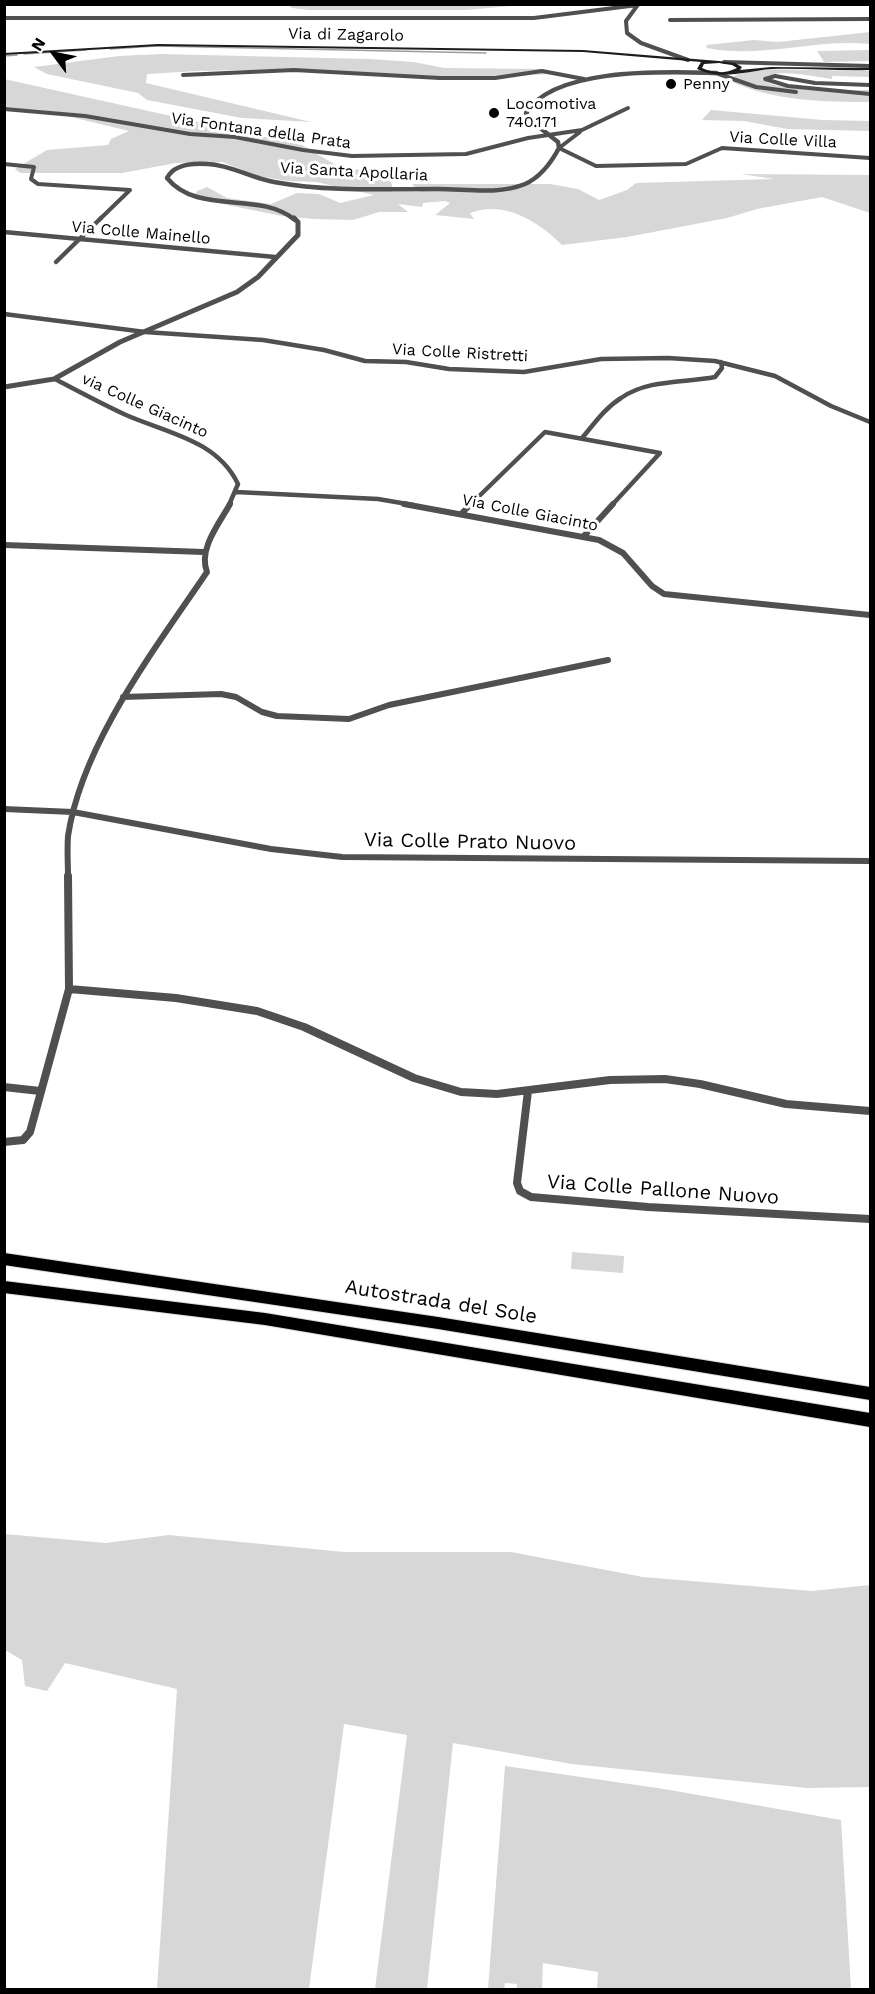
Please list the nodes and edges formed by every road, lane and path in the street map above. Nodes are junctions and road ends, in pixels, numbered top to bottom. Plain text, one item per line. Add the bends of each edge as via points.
1 (638, 5) edge
2 (4, 18) edge
3 (870, 19) edge
4 (669, 20) dead end
5 (4, 54) edge
6 (688, 60) junction
7 (715, 62) junction
8 (724, 62) junction
9 (733, 64) junction
10 (700, 66) junction
11 (870, 68) edge
12 (810, 69) junction
13 (736, 72) junction
14 (679, 73) junction
15 (716, 74) junction
16 (183, 75) dead end
17 (584, 79) junction
18 (738, 80) junction
19 (870, 85) edge
20 (870, 96) edge
21 (628, 108) dead end
22 (4, 110) edge
23 (594, 125) junction
24 (549, 135) junction
25 (559, 148) junction
26 (870, 158) edge
27 (4, 164) edge
28 (4, 232) edge
29 (80, 240) junction
30 (275, 257) junction
31 (56, 262) dead end
32 (4, 315) edge
33 (145, 332) junction
34 (721, 362) junction
35 (55, 379) junction
36 (4, 387) edge
37 (870, 422) edge
38 (582, 438) junction
39 (236, 492) junction
40 (461, 514) junction
41 (584, 536) junction
42 (4, 545) edge
43 (204, 552) junction
44 (870, 615) edge
45 (608, 660) dead end
46 (123, 697) junction
47 (4, 809) edge
48 (73, 812) junction
49 (870, 861) edge
50 (69, 989) junction
51 (4, 1087) edge
52 (40, 1091) junction
53 (528, 1091) junction
54 (870, 1112) edge
55 (4, 1142) edge
56 (870, 1219) edge
57 (4, 1259) edge
58 (4, 1287) edge
59 (870, 1394) edge
60 (870, 1420) edge

1 - 2 street via 534,18
1 - 6 street via 629,14 627,33 647,46
3 - 4 street
5 - 6 main road, Via di Zagarolo via 158,45 583,51
6 - 7 main road, Via di Zagarolo
6 - 10 main road, Via di Zagarolo
7 - 8 main road
7 - 10 main road
8 - 9 main road
8 - 11 street
9 - 12 main road
9 - 13 main road via 740,67
10 - 14 street
10 - 15 main road, Via di Zagarolo
11 - 12 main road
12 - 13 main road
13 - 15 main road
13 - 18 street via 731,75
14 - 15 street
14 - 17 street via 629,72
15 - 18 street
16 - 17 street via 283,70 495,78 545,71
17 - 24 street via 542,98 526,111
18 - 20 street via 769,89
19 - 20 street via 809,83 775,76 765,79 788,86
21 - 23 street
22 - 24 street, Via Fontana della Prata via 85,116 352,156 463,154
23 - 24 street, Via Fontana della Prata
23 - 25 street
24 - 25 street
25 - 26 street, Via Colle Villa via 596,166 612,168 686,164 725,148
25 - 30 street, Via Santa Apollaria via 537,177 505,188 287,184 207,164 180,167 168,173 170,185 186,194 269,207 292,215 299,224 298,235
27 - 29 street via 34,167 31,179 36,183 130,190
28 - 29 street, Via Colle Mainello
29 - 30 street, Via Colle Mainello
29 - 31 street
30 - 33 street, Via Santa Apollaria via 242,289
32 - 33 street, Via Colle Ristretti
33 - 34 street, Via Colle Ristretti via 263,340 365,361 480,371 537,371 601,359 668,357
33 - 35 street, Via Santa Apollaria
34 - 37 street, Via Colle Ristretti via 775,376
34 - 38 street via 722,368 715,377 657,385 626,394
35 - 36 street, Via Santa Apollaria
35 - 39 street, via Colle Giacinto via 125,415 209,449 236,479
38 - 40 street via 545,432
38 - 41 street via 661,454
39 - 40 street, Via Colle Giacinto via 378,499
39 - 43 street
40 - 41 street, Via Colle Giacinto
41 - 44 street, Via Colle Giacinto via 610,544 638,567 652,588 664,594
42 - 43 street
43 - 46 street via 207,572
45 - 46 street via 389,705 345,719 277,716 221,694
46 - 48 street via 84,778
47 - 48 street, Via Colle Prato Nuovo
48 - 49 street, Via Colle Prato Nuovo via 196,836 342,857
48 - 50 street via 68,839
50 - 52 street
50 - 53 street via 206,1002 257,1011 322,1033 433,1084 470,1094
51 - 52 street
52 - 55 street via 29,1135
53 - 54 street via 608,1080 664,1079 782,1103
53 - 56 street, Via Colle Pallone Nuovo via 517,1183 520,1191 531,1197
57 - 59 highway, Autostrada del Sole via 594,1347
58 - 60 highway via 265,1319

